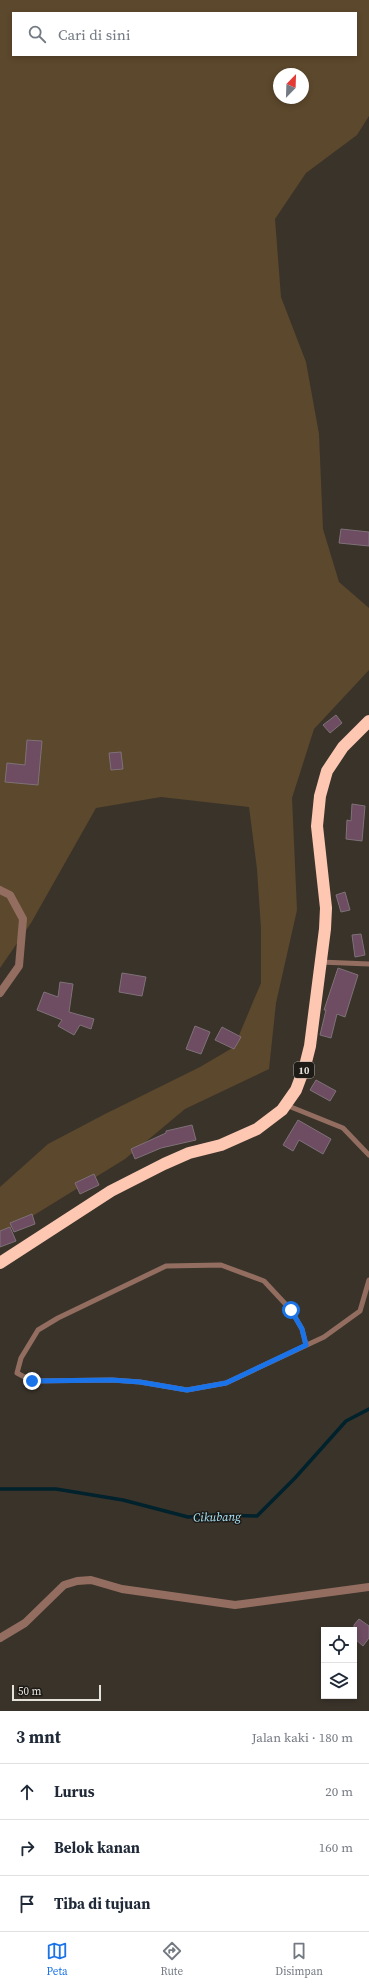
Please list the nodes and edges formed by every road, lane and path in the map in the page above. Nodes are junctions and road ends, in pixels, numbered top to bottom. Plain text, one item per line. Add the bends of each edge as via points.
1 (369, 721) edge
2 (0, 890) edge
3 (319, 962) junction
4 (369, 964) edge
5 (0, 993) edge
6 (286, 1105) junction
7 (369, 1155) edge
8 (0, 1263) edge
9 (369, 1280) edge
10 (306, 1345) junction
11 (369, 1587) edge
12 (0, 1638) edge

1 - 3 highway, 10 via 339,753 327,771 320,796 317,826 326,908
2 - 5 street via 10,895 22,919 18,966
3 - 4 lane
3 - 6 highway, 10 via 310,1046 296,1090
6 - 7 lane via 342,1128
6 - 8 highway, 10 via 256,1129 221,1145 164,1164 111,1191
9 - 10 lane via 360,1311 324,1337
10 - 10 lane via 226,1383 187,1390 119,1380 32,1381 17,1373 20,1358 38,1330 166,1266 221,1265 264,1281 291,1310 302,1329
11 - 12 street via 235,1605 122,1589 91,1580 77,1581 64,1585 25,1623

